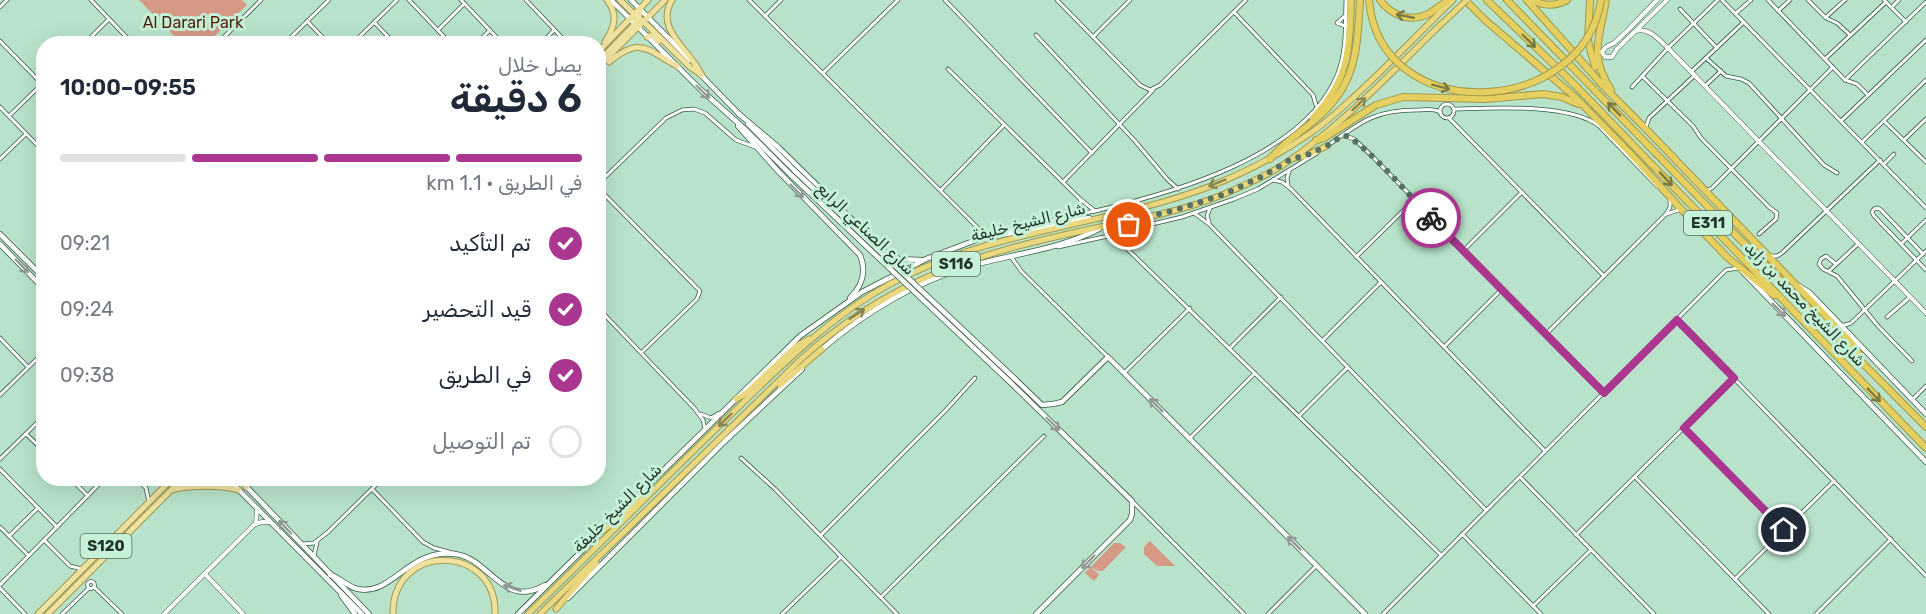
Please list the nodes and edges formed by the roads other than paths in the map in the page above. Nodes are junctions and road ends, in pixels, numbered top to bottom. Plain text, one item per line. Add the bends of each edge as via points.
1 (7, 0) edge
2 (91, 0) edge
3 (261, 0) edge
4 (329, 0) edge
5 (397, 0) edge
6 (409, 0) edge
7 (461, 0) edge
8 (526, 0) edge
9 (609, 0) edge
10 (620, 0) edge
11 (631, 0) edge
12 (648, 0) edge
13 (653, 0) edge
14 (665, 0) edge
15 (672, 0) edge
16 (749, 0) edge
17 (781, 0) edge
18 (898, 0) edge
19 (945, 0) edge
20 (1057, 0) edge
21 (1130, 0) edge
22 (1246, 0) edge
23 (1346, 0) edge
24 (1351, 0) edge
25 (1360, 0) edge
26 (1369, 0) edge
27 (1380, 0) edge
28 (1451, 0) edge
29 (1466, 0) edge
30 (1487, 0) edge
31 (1507, 0) edge
32 (1527, 0) edge
33 (1532, 0) edge
34 (1567, 0) edge
35 (1590, 0) edge
36 (1601, 0) edge
37 (1606, 0) edge
38 (1657, 0) edge
39 (1666, 0) edge
40 (1720, 0) edge
41 (1751, 0) edge
42 (1767, 0) edge
43 (1790, 0) edge
44 (1808, 0) edge
45 (1845, 0) edge
46 (1899, 0) edge
47 (1885, 1) edge
48 (1926, 1) edge
49 (659, 3) edge
50 (465, 4) junction
51 (0, 7) edge
52 (1892, 8) junction
53 (1680, 9) dead end
54 (1778, 11) junction
55 (1234, 12) junction
56 (1736, 13) junction
57 (1345, 15) junction
58 (765, 16) junction
59 (639, 18) junction
60 (1826, 18) junction
61 (109, 19) junction
62 (1646, 19) junction
63 (307, 21) junction
64 (1745, 21) junction
65 (374, 22) junction
66 (1906, 22) junction
67 (1694, 24) junction
68 (1345, 26) junction
69 (438, 30) junction
70 (490, 30) junction
71 (555, 30) junction
72 (1635, 31) junction
73 (1650, 32) junction
74 (1036, 35) dead end
75 (1850, 35) junction
76 (92, 36) edge
77 (125, 36) edge
78 (225, 36) edge
79 (292, 36) edge
80 (321, 36) edge
81 (360, 36) edge
82 (387, 36) edge
83 (444, 36) edge
84 (484, 36) edge
85 (496, 36) edge
86 (549, 36) edge
87 (561, 36) edge
88 (647, 37) junction
89 (1093, 37) junction
90 (606, 40) edge
91 (1926, 40) edge
92 (0, 41) edge
93 (606, 46) edge
94 (1668, 48) junction
95 (1717, 48) junction
96 (606, 53) edge
97 (1706, 58) junction
98 (606, 59) edge
99 (1825, 59) junction
100 (606, 63) edge
101 (677, 66) junction
102 (1833, 67) junction
103 (948, 69) dead end
104 (694, 70) junction
105 (1721, 71) junction
106 (823, 73) junction
107 (1693, 74) junction
108 (702, 75) junction
109 (36, 76) edge
110 (1642, 76) junction
111 (1845, 80) junction
112 (1926, 80) edge
113 (1705, 86) junction
114 (1632, 87) dead end
115 (1154, 89) junction
116 (36, 90) edge
117 (1810, 90) junction
118 (1313, 95) junction
119 (1868, 95) junction
120 (1324, 97) junction
121 (1617, 100) junction
122 (1668, 101) junction
123 (1316, 106) junction
124 (0, 107) edge
125 (1454, 109) junction
126 (1587, 110) junction
127 (1440, 112) junction
128 (739, 114) junction
129 (9, 116) junction
130 (730, 116) junction
131 (1449, 118) junction
132 (1782, 118) junction
133 (1925, 120) edge
134 (1841, 121) junction
135 (1884, 121) junction
136 (1004, 125) junction
137 (1120, 125) junction
138 (1354, 128) junction
139 (1646, 129) junction
140 (1303, 131) junction
141 (26, 134) junction
142 (1343, 135) junction
143 (1354, 139) junction
144 (1316, 140) junction
145 (1904, 140) junction
146 (1759, 141) junction
147 (1862, 141) junction
148 (36, 144) edge
149 (1327, 146) junction
150 (756, 147) junction
151 (1092, 153) junction
152 (1894, 154) dead end
153 (1293, 158) junction
154 (0, 159) edge
155 (1270, 159) junction
156 (1880, 160) junction
157 (1926, 162) edge
158 (1884, 164) junction
159 (1731, 168) junction
160 (1289, 171) junction
161 (793, 173) junction
162 (1837, 173) dead end
163 (606, 178) edge
164 (1167, 179) junction
165 (1273, 180) junction
166 (1063, 183) junction
167 (1178, 189) junction
168 (1291, 189) junction
169 (941, 190) junction
170 (1664, 191) junction
171 (1706, 191) junction
172 (1522, 192) junction
173 (1166, 193) junction
174 (606, 194) edge
175 (1670, 198) junction
176 (1080, 199) junction
177 (1414, 200) junction
178 (1211, 207) junction
179 (1926, 208) edge
180 (1681, 209) junction
181 (1095, 211) junction
182 (1827, 212) junction
183 (1194, 213) junction
184 (1079, 214) junction
185 (1666, 214) junction
186 (1101, 217) junction
187 (1138, 219) junction
188 (1926, 220) edge
189 (1209, 224) junction
190 (1100, 228) junction
191 (0, 234) edge
192 (1124, 234) junction
193 (1759, 234) dead end
194 (990, 237) junction
195 (1907, 238) junction
196 (1858, 243) junction
197 (0, 244) edge
198 (1900, 244) junction
199 (1124, 245) junction
200 (1040, 249) junction
201 (1464, 250) junction
202 (1924, 253) edge
203 (1010, 256) junction
204 (1768, 256) junction
205 (1356, 257) junction
206 (1728, 258) junction
207 (926, 259) junction
208 (1917, 260) junction
209 (1836, 264) junction
210 (1739, 268) junction
211 (36, 270) edge
212 (1726, 270) junction
213 (1926, 270) edge
214 (1828, 271) junction
215 (1604, 276) junction
216 (36, 281) edge
217 (1894, 281) junction
218 (1381, 282) junction
219 (1796, 285) junction
220 (1503, 289) junction
221 (1281, 297) junction
222 (1910, 297) junction
223 (1784, 303) junction
224 (840, 307) junction
225 (1190, 308) junction
226 (1865, 309) junction
227 (1926, 314) edge
228 (606, 316) edge
229 (1887, 317) dead end
230 (1677, 320) junction
231 (1839, 325) junction
232 (1546, 334) junction
233 (813, 337) junction
234 (0, 338) edge
235 (1323, 340) junction
236 (1444, 347) junction
237 (1230, 348) junction
238 (822, 349) junction
239 (642, 352) junction
240 (1108, 357) junction
241 (36, 360) edge
242 (1862, 360) junction
243 (1912, 361) dead end
244 (28, 367) junction
245 (1348, 367) junction
246 (1124, 372) junction
247 (1255, 373) junction
248 (975, 378) dead end
249 (1734, 378) junction
250 (1013, 381) junction
251 (1926, 386) edge
252 (1604, 393) junction
253 (766, 394) junction
254 (0, 395) edge
255 (736, 399) junction
256 (1912, 400) junction
257 (731, 405) junction
258 (695, 409) junction
259 (1926, 414) edge
260 (1298, 417) junction
261 (36, 424) edge
262 (1926, 427) edge
263 (1684, 428) junction
264 (705, 430) junction
265 (26, 434) junction
266 (1044, 436) dead end
267 (1190, 439) junction
268 (36, 443) edge
269 (1926, 448) edge
270 (1545, 451) junction
271 (741, 458) dead end
272 (0, 459) edge
273 (1926, 462) edge
274 (0, 469) edge
275 (1520, 477) junction
276 (1635, 477) junction
277 (1834, 481) junction
278 (78, 486) edge
279 (97, 486) edge
280 (143, 486) edge
281 (167, 486) edge
282 (167, 486) edge
283 (172, 486) edge
284 (234, 486) edge
285 (375, 486) edge
286 (246, 487) edge
287 (657, 487) junction
288 (146, 489) junction
289 (372, 489) junction
290 (238, 490) junction
291 (160, 492) junction
292 (88, 496) junction
293 (1132, 501) junction
294 (149, 503) junction
295 (38, 507) junction
296 (257, 509) junction
297 (1486, 510) junction
298 (270, 522) junction
299 (255, 524) junction
300 (0, 527) edge
301 (57, 527) junction
302 (604, 530) junction
303 (1784, 530) junction
304 (1462, 534) junction
305 (1576, 535) junction
306 (9, 536) junction
307 (821, 536) junction
308 (1891, 539) junction
309 (44, 540) junction
310 (317, 541) junction
311 (301, 544) junction
312 (1591, 550) junction
313 (454, 554) junction
314 (602, 554) junction
315 (1441, 555) junction
316 (29, 556) junction
317 (841, 557) junction
318 (315, 558) junction
319 (70, 566) junction
320 (1317, 566) junction
321 (84, 568) junction
322 (92, 570) junction
323 (564, 570) junction
324 (205, 574) junction
325 (330, 574) junction
326 (1926, 576) edge
327 (1735, 579) junction
328 (71, 581) junction
329 (93, 581) junction
330 (79, 583) junction
331 (0, 586) edge
332 (88, 586) junction
333 (94, 587) junction
334 (340, 592) junction
335 (881, 597) junction
336 (49, 603) junction
337 (1533, 606) junction
338 (556, 609) junction
339 (25, 613) edge
340 (30, 614) edge
341 (38, 614) edge
342 (47, 614) edge
343 (62, 614) edge
344 (122, 614) edge
345 (164, 614) edge
346 (243, 614) edge
347 (355, 614) edge
348 (362, 614) edge
349 (369, 614) edge
350 (393, 614) edge
351 (495, 614) edge
352 (518, 614) edge
353 (528, 614) edge
354 (540, 614) edge
355 (551, 614) edge
356 (782, 614) edge
357 (897, 614) edge
358 (1036, 614) edge
359 (1244, 614) edge
360 (1268, 614) edge
361 (1365, 614) edge
362 (1383, 614) edge
363 (1541, 614) edge
364 (1654, 614) edge
365 (1769, 614) edge
366 (1816, 614) edge

1 - 51 street
2 - 61 street
3 - 78 street
4 - 63 street
5 - 65 street
6 - 69 street
7 - 50 street
8 - 71 street
9 - 59 main road
9 - 90 main road via 614,25
10 - 59 main road
11 - 59 main road
12 - 59 main road
13 - 59 main road
14 - 49 main road
15 - 108 main road via 666,15 668,27
16 - 58 street
17 - 58 street
18 - 106 street
19 - 151 street
20 - 89 street
21 - 89 street
22 - 55 street
23 - 57 street
24 - 140 highway via 1350,43 1344,71 1330,98
25 - 140 highway via 1356,53 1349,78 1333,104
26 -> 36 highway, bridge via 1378,34 1401,66 1434,86 1473,92 1513,88 1558,69 1588,37
28 -> 27 highway via 1419,17 1405,18 1391,12
28 - 155 highway, شارع الشيخ خليفة / S116 via 1330,118
29 - 126 highway
144 -> 29 highway, شارع الشيخ خليفة / S116, bridge
30 -> 223 highway, شارع الشيخ محمد بن زايد / E311 via 1576,86
242 -> 31 highway, شارع الشيخ محمد بن زايد / E311
32 - 121 highway
33 - 34 highway via 1547,5
35 - 121 highway via 1588,41 1593,61
37 - 121 highway via 1597,57
38 - 72 street via 1604,48 1603,55 1612,57
39 - 62 street
40 - 56 street
40 - 67 street
41 - 56 street
42 - 54 street
43 - 54 street
44 - 60 street
45 - 60 street
46 - 52 street
47 - 52 street
47 - 75 street
48 - 66 street
49 - 59 main road
50 - 69 street
50 - 70 street
52 - 66 street
53 - 67 street
54 - 99 street
55 - 115 street
55 - 118 street
56 - 64 street
57 - 68 street
57 - 68 street via 1337,23
58 - 106 street
59 - 88 main road, شارع الصناعي الرابع
59 - 93 main road
59 - 96 main road
59 - 98 main road
59 - 104 main road
59 - 108 main road, شارع الصناعي الرابع via 677,46
60 - 75 street
61 - 76 street
61 - 77 street
62 - 72 street
62 - 73 street
63 - 79 street
63 - 80 street
64 - 95 street
64 - 117 street
65 - 81 street
65 - 82 street
66 - 111 street
67 - 94 street
67 - 95 street
68 - 120 street via 1341,63
69 - 83 street
70 - 84 street
70 - 85 street
71 - 86 street
71 - 87 street
72 - 73 street
73 - 94 street
74 - 137 street
75 - 99 street
88 - 101 main road, شارع الصناعي الرابع
88 - 104 main road via 655,36
89 - 115 street via 1143,88
91 - 119 street
92 - 109 street
94 - 107 street
94 - 110 street
95 - 97 street
97 - 105 street
97 - 107 street
99 - 102 street
100 - 101 main road via 634,48 649,49
101 -> 130 main road, شارع الصناعي الرابع
102 - 111 street
102 - 117 street
103 - 136 street
104 - 108 main road
105 - 113 street
105 - 132 street via 1747,82
106 - 169 street
107 - 113 street
107 - 122 street
108 - 128 main road, شارع الصناعي الرابع
110 - 114 street
110 - 122 street
111 - 119 street via 1857,84
112 - 135 street
113 - 146 street
115 - 137 street
116 - 129 street
117 - 132 street
117 - 134 street
118 - 120 street
118 - 123 street
119 - 134 street
120 - 123 street
121 - 139 highway
122 - 139 street via 1649,118
122 - 159 street
123 - 167 street via 1261,152 1226,171
124 - 129 street
125 - 127 street via 1445,104
125 - 131 street
125 - 170 street via 1527,108 1583,118 1592,122
126 - 144 highway via 1562,97 1543,94 1467,99 1403,97 1376,105
126 - 170 highway
127 - 131 street
127 - 138 street via 1387,111
128 - 161 main road, شارع الصناعي الرابع
128 - 207 main road via 885,252 904,260
129 - 141 street
130 - 150 main road
130 - 161 main road, شارع الصناعي الرابع
131 - 172 street
132 - 146 street
132 - 162 street via 1824,165
133 - 145 street
134 - 147 street
135 - 145 street
135 - 147 street
136 - 166 street
136 - 169 street
137 - 151 street
137 - 164 street
138 - 142 street
138 - 143 street
139 - 171 highway
140 - 155 highway
141 - 148 street
141 - 154 street
142 - 143 street
142 - 149 street
143 - 177 street
144 - 153 highway, شارع الشيخ خليفة / S116
145 - 157 street
146 - 159 street
146 - 182 street
147 - 156 street
149 - 153 highway
149 - 160 street
150 - 163 street via 736,140 705,113 682,110 666,118
150 -> 224 main road via 860,255 862,281
151 - 166 street
152 - 158 street
153 - 187 highway, شارع الشيخ خليفة / S116 via 1209,200
155 -> 186 highway, شارع الشيخ خليفة / S116 via 1198,190
156 - 158 street
156 - 182 street
158 - 179 street
159 - 171 street
159 - 193 street via 1777,213 1776,219
160 - 165 street
160 - 168 street
161 - 250 main road, شارع الصناعي الرابع, bridge
164 - 167 street
164 - 173 street
165 - 168 street
165 - 178 street
166 - 176 street
167 - 173 street
168 - 205 street
169 - 194 street
170 - 175 highway
171 - 204 highway
172 - 201 street
172 - 215 street
173 - 181 street
174 - 239 street via 700,291 697,299
175 - 180 highway
175 - 185 street
176 - 181 street
176 - 184 street
177 - 201 street
177 - 205 street
178 - 183 street
178 - 189 street
180 - 185 street
180 - 206 highway
181 - 184 street
182 - 196 street
182 - 204 street via 1780,255
183 - 189 street
183 - 192 street
184 - 194 street
185 - 215 street
186 - 194 main road
186 - 233 highway, شارع الشيخ خليفة / S116 via 982,246 925,267 864,299
187 - 190 highway, شارع الشيخ خليفة / S116
187 - 192 highway
188 - 195 street
189 - 221 street
190 - 200 main road
253 -> 190 highway, شارع الشيخ خليفة / S116 via 832,333 909,284 981,256
191 - 211 main road
192 - 199 street
194 - 207 main road
195 - 198 street
195 - 198 street via 1879,209 1874,209 1874,216
195 - 202 street
196 - 209 street
196 - 217 street
197 -> 216 main road
198 - 208 street
199 - 200 street via 1108,236
199 - 225 street
200 - 203 main road
201 - 220 street
202 - 208 street
203 - 238 main road via 966,267 919,286 885,304
203 - 240 street via 1022,273
204 - 219 highway
205 - 218 street
206 - 210 highway
206 - 212 street
207 - 224 main road
208 - 213 street
208 - 217 street
209 - 214 street
209 - 214 street via 1828,256 1822,258 1820,266
210 - 212 street
210 - 223 highway
210 -> 273 main road
212 - 230 street
214 - 226 street
215 - 232 street
217 - 222 street
217 - 226 street
218 - 235 street
218 - 236 street
219 - 231 main road via 1808,291
219 - 242 highway via 1848,339
220 - 232 street
220 - 236 street
221 - 235 street
221 - 237 street
222 - 227 street
222 - 229 street
223 -> 269 highway, شارع الشيخ محمد بن زايد / E311
224 - 255 main road via 800,336
225 - 237 street
225 - 246 street
226 - 231 street via 1849,324
226 - 243 street
228 - 239 street
230 - 249 street
230 - 252 street
231 - 256 main road
232 - 252 street
233 - 255 highway via 798,344
233 -> 287 highway, شارع الشيخ خليفة / S116
234 - 244 street
235 - 245 street
236 - 270 street
237 - 247 street
238 - 253 highway
238 - 338 main road
239 - 258 street
240 - 246 main road
240 - 250 main road, شارع الصناعي الرابع via 1062,402 1053,405 1042,405
241 - 244 street
242 - 262 highway, شارع الشيخ محمد بن زايد / E311
244 - 254 street
245 - 260 street
245 - 297 street
267 -> 246 main road
247 - 260 street
247 - 267 street
248 - 307 street
249 - 263 street
249 - 277 street
250 -> 293 main road, شارع الصناعي الرابع
251 - 256 street
252 - 270 street
253 - 314 highway, شارع الشيخ خليفة / S116
255 - 257 main road
256 - 259 main road
257 - 258 street via 711,418
257 - 264 main road
258 - 264 street
260 - 315 street
261 - 265 street
263 - 276 street
263 - 303 street
264 - 302 main road
265 - 268 street
265 - 272 street
266 - 335 street
320 -> 267 main road
270 - 275 street
271 - 307 street
274 - 295 street
275 - 297 street
275 - 305 street
276 - 305 street
276 - 327 street
277 - 303 street
277 - 308 street
278 - 292 street
279 - 292 street
280 - 288 street
281 - 291 main road, S120
282 - 322 main road, S120
283 - 290 main road
284 - 290 main road
285 - 289 street
311 -> 286 main road
287 - 302 highway
287 - 353 highway, شارع الشيخ خليفة / S116
288 - 291 street
288 - 294 street
289 - 310 street
289 - 313 street via 423,542
290 - 296 main road
291 - 294 main road, S120
292 - 301 street
293 -> 358 main road via 1130,520
293 - 359 street
294 - 321 main road, S120
295 - 301 street
295 - 306 street
296 - 298 main road
296 - 299 street
297 - 304 street
298 - 299 street
298 - 334 main road
299 - 324 street
300 - 306 street
301 - 309 street
302 - 323 main road
303 - 327 street
304 - 315 street
304 - 337 street
305 - 312 street
306 - 316 street
307 - 317 street
308 - 326 street
308 - 366 street
309 - 316 street
309 - 319 street
310 - 311 street
310 - 318 street
311 - 318 main road
312 - 337 street
312 - 364 street
323 -> 313 main road via 540,587 515,590 471,559
313 - 325 main road via 424,558 384,585 369,590 353,588
314 - 338 highway
314 - 354 highway, شارع الشيخ خليفة / S116
315 - 362 street
316 - 331 street
317 - 335 street
317 - 356 street
318 - 325 main road
319 - 321 street
319 - 328 street
320 - 360 street
320 - 361 main road
321 - 328 main road, S120
322 - 329 street
322 - 330 main road, S120
323 - 352 main road
324 - 345 street
324 - 346 street
325 - 349 main road
327 - 365 street
328 - 336 main road, S120
329 - 332 street
329 - 333 street
330 - 332 street
330 - 342 main road, S120
331 - 339 street
332 - 333 street
332 - 343 street
333 - 344 street
334 - 347 main road
334 - 348 main road
335 - 357 street
336 - 341 main road, S120
336 - 342 main road
337 - 363 street
338 - 355 main road
339 - 340 street
350 - 351 main road via 397,591 411,572 447,559 467,566 485,581 493,595

